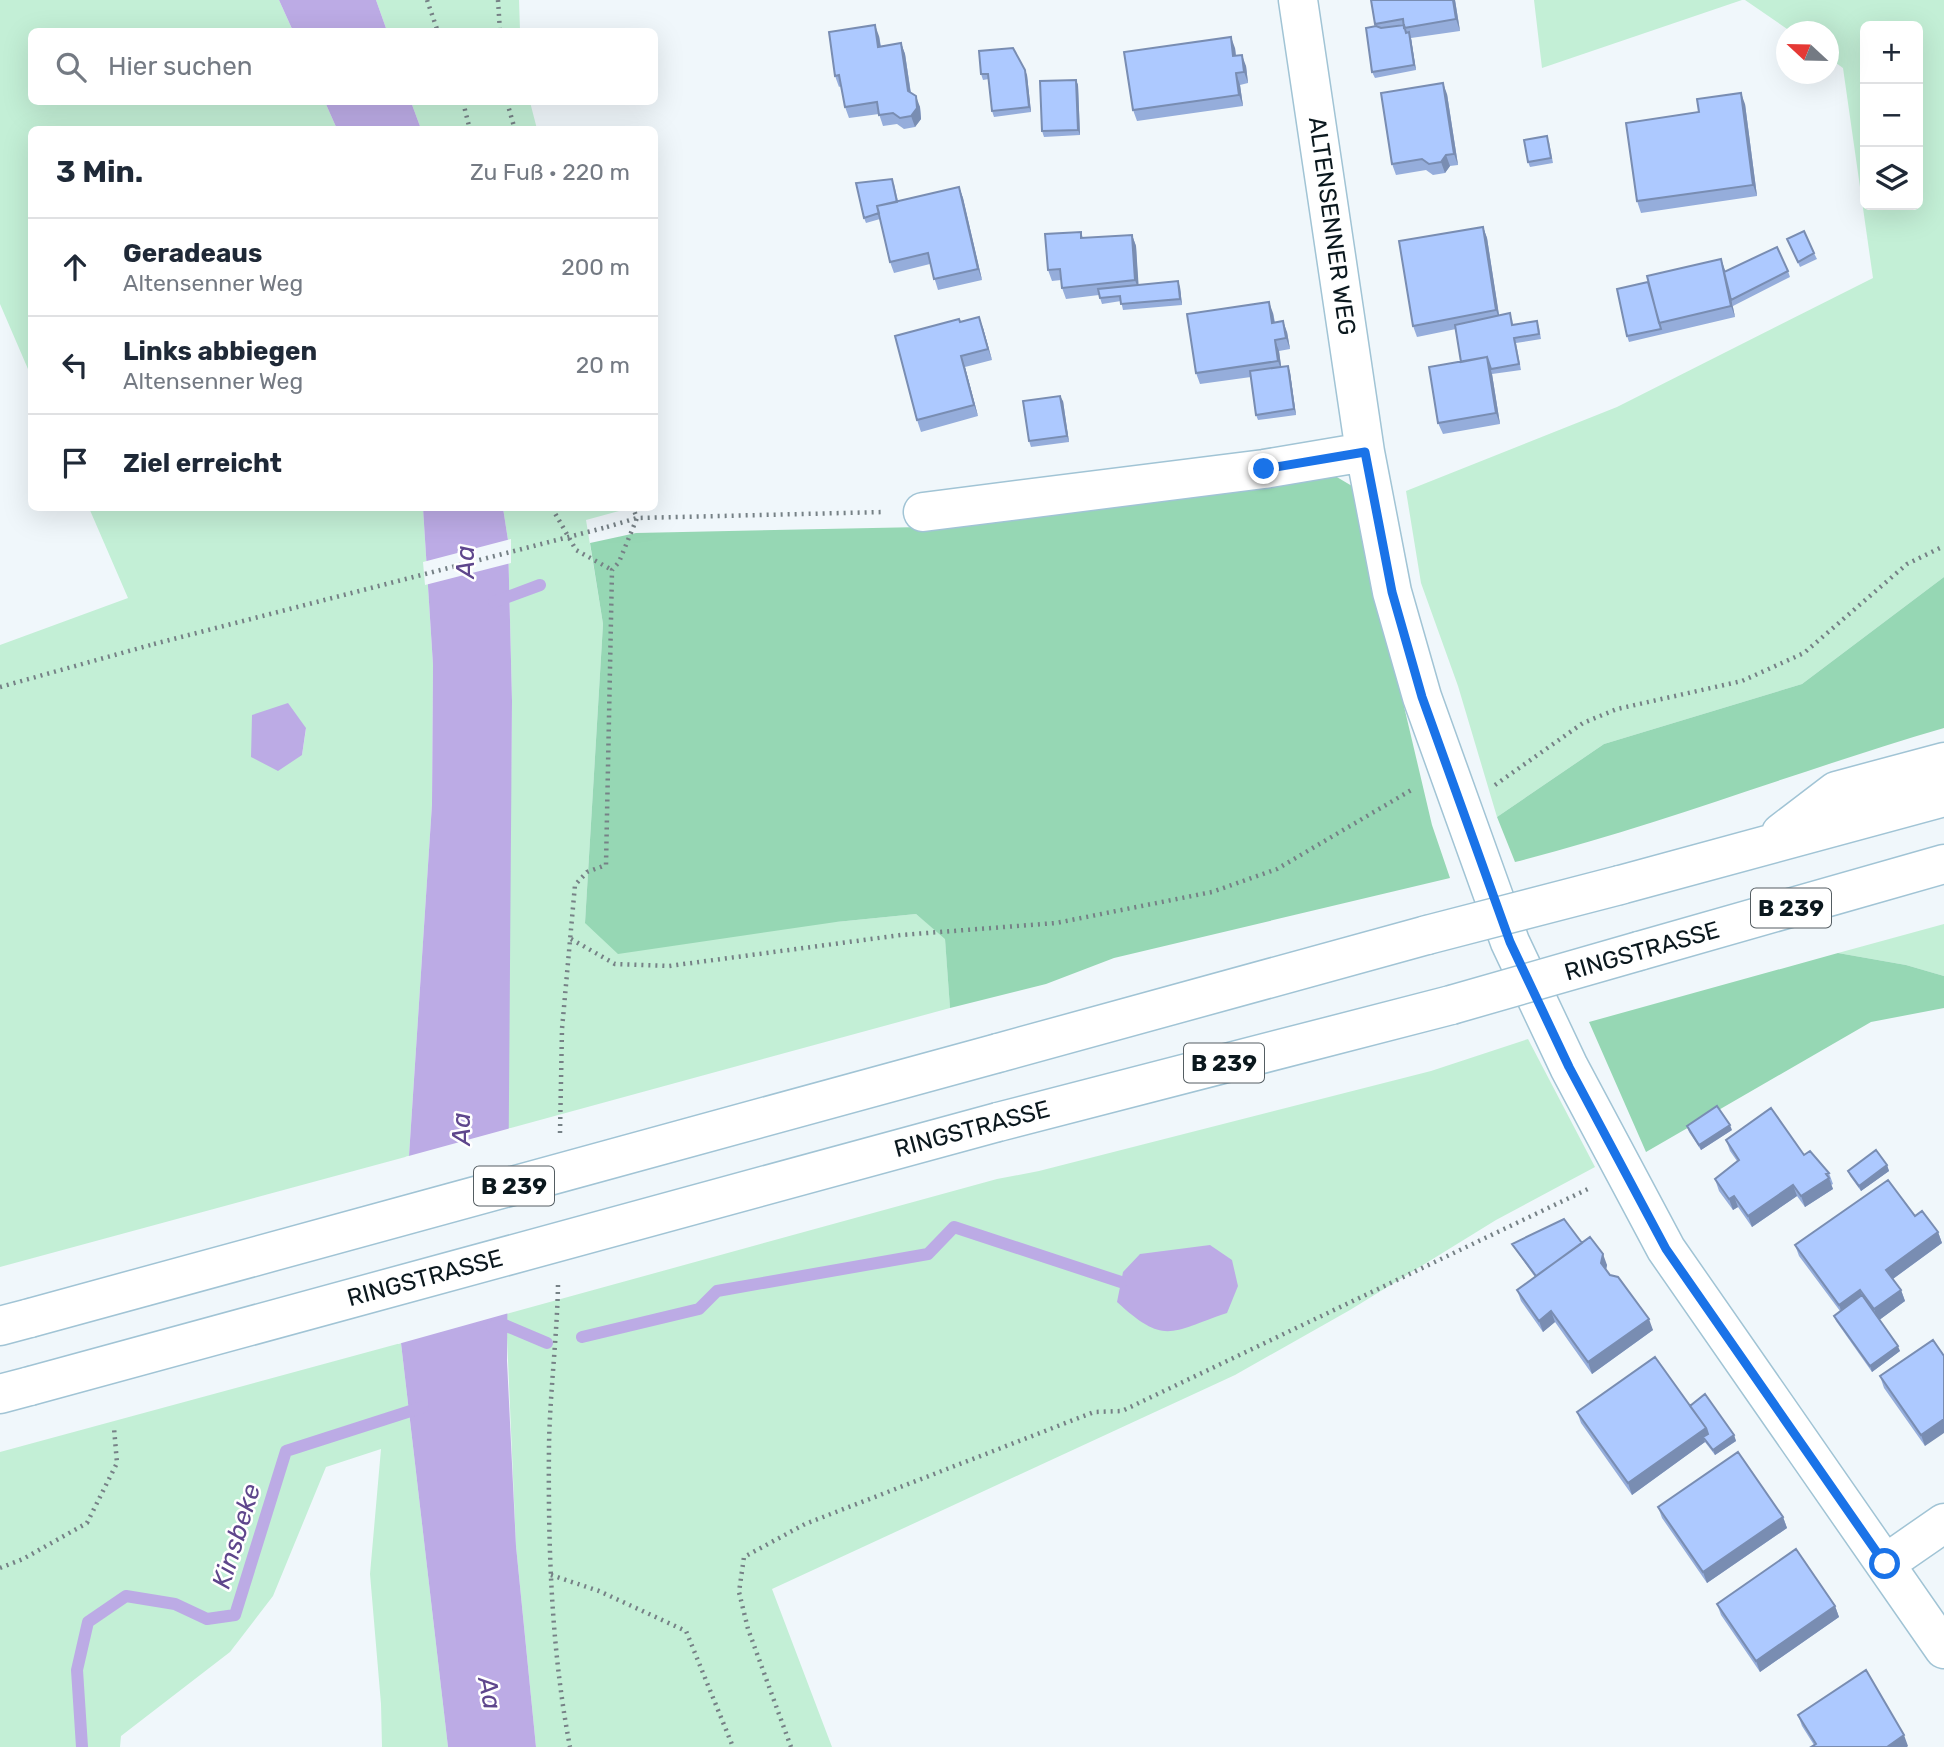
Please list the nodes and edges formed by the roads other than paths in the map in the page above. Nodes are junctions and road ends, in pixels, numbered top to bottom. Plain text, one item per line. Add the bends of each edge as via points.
1 (1298, 0) edge
2 (1365, 452) junction
3 (923, 512) road end
4 (1944, 762) edge
5 (1944, 797) edge
6 (1765, 845) junction
7 (1944, 864) edge
8 (15, 1322) edge
9 (15, 1390) edge
10 (1944, 1523) edge
11 (1885, 1564) junction
12 (1944, 1649) edge

1 - 2 main road, ALTENSENNER WEG
2 - 3 main road
2 - 11 main road, ALTENSENNER WEG via 1392,592 1422,697 1510,942 1569,1067 1666,1249
4 - 6 main road via 1836,791
5 - 6 main road, B 239
6 - 8 main road, B 239, bridge
7 - 9 main road, RINGSTRASSE / B 239, bridge via 1451,1005 998,1122
10 - 11 main road
11 - 12 main road, ALTENSENNER WEG

